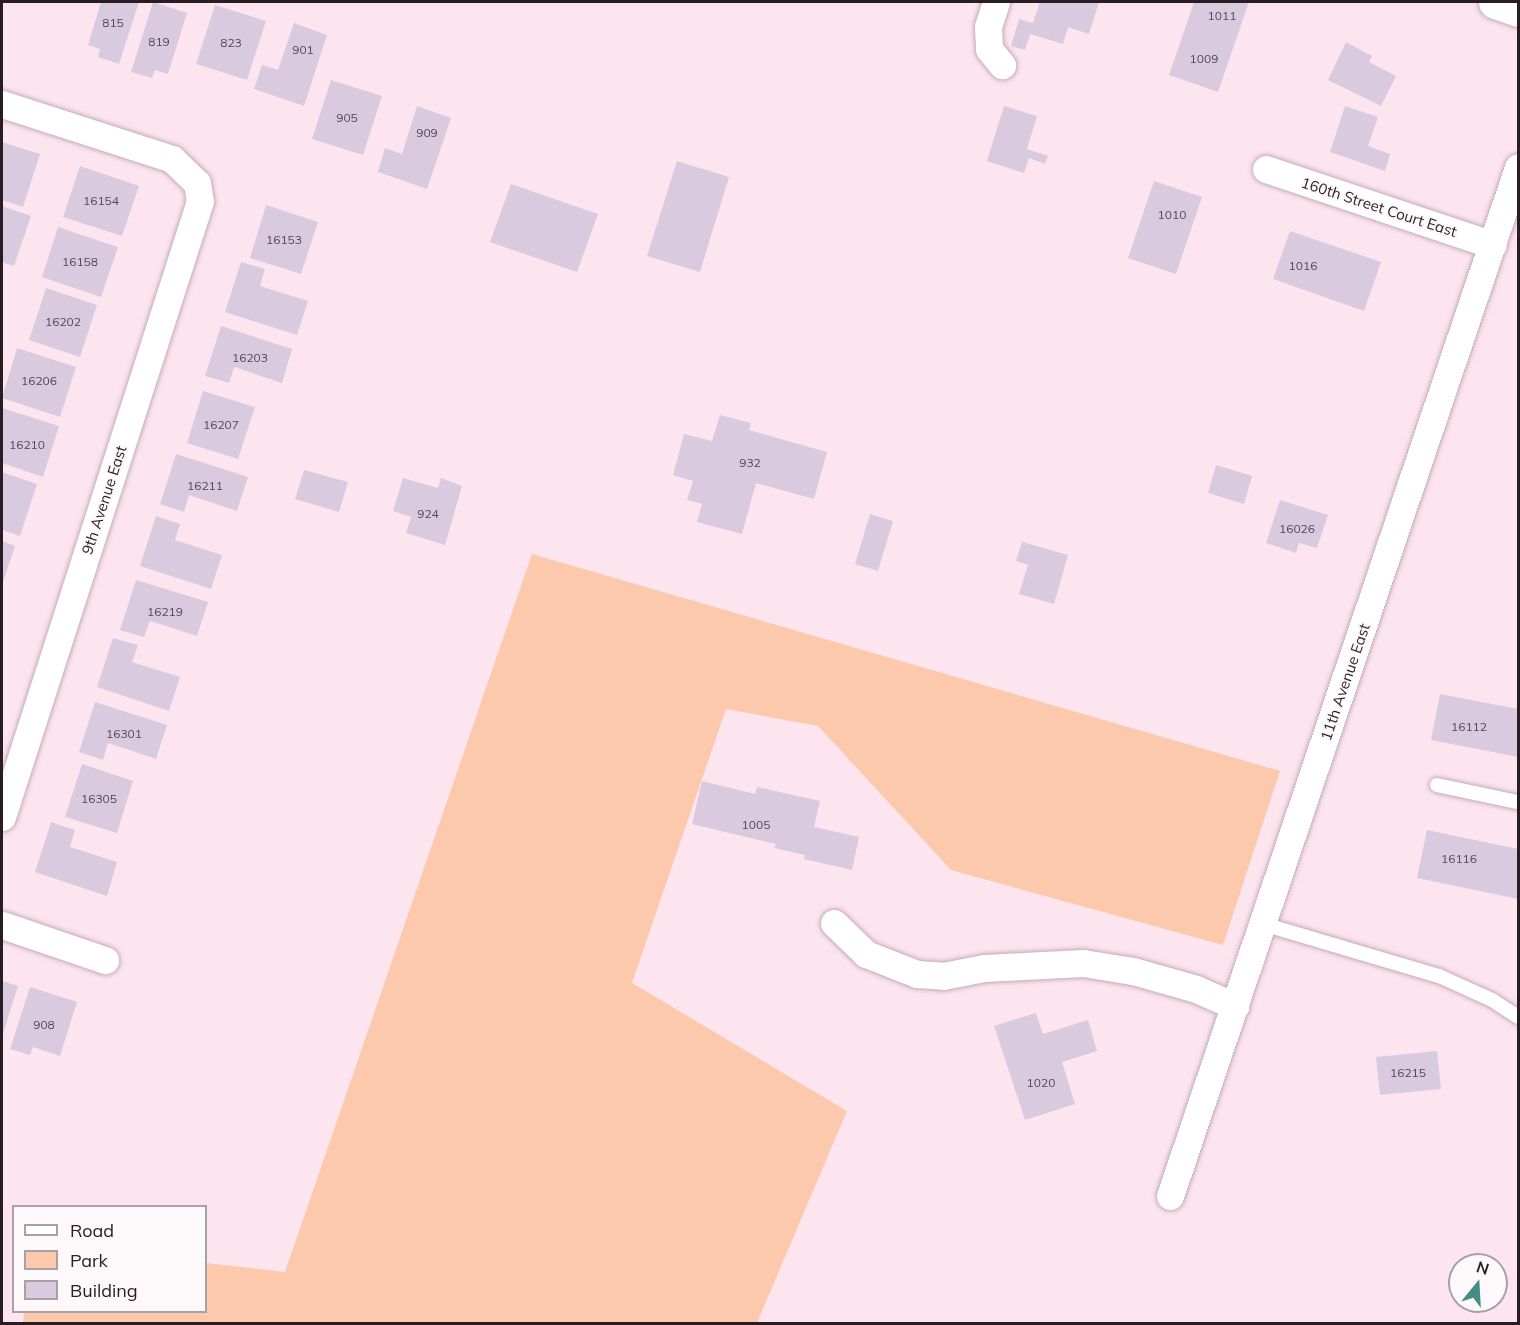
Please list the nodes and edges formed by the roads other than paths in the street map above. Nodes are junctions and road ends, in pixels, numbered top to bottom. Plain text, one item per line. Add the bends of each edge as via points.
1 (996, 2) edge
2 (1495, 2) edge
3 (1518, 10) edge
4 (1002, 65) dead end
5 (2, 104) edge
6 (1518, 167) edge
7 (1266, 169) dead end
8 (1493, 245) junction
9 (1437, 785) dead end
10 (1518, 802) edge
11 (2, 817) edge
12 (834, 922) dead end
13 (2, 924) edge
14 (1263, 924) junction
15 (105, 960) dead end
16 (1235, 1006) junction
17 (1518, 1017) edge
18 (1170, 1196) dead end

1 - 4 street via 988,27 989,49
2 - 3 street
5 - 11 street, 9th Avenue East via 172,159 197,183 200,201
6 - 8 street, 11th Avenue East
7 - 8 street, 160th Street Court East
8 - 14 street, 11th Avenue East
9 - 10 lane
12 - 16 street via 866,954 917,974 943,976 984,968 1083,963 1133,971 1196,989
13 - 15 street
14 - 16 street, 11th Avenue East
14 - 17 lane via 1439,976 1492,1000
16 - 18 street, 11th Avenue East

